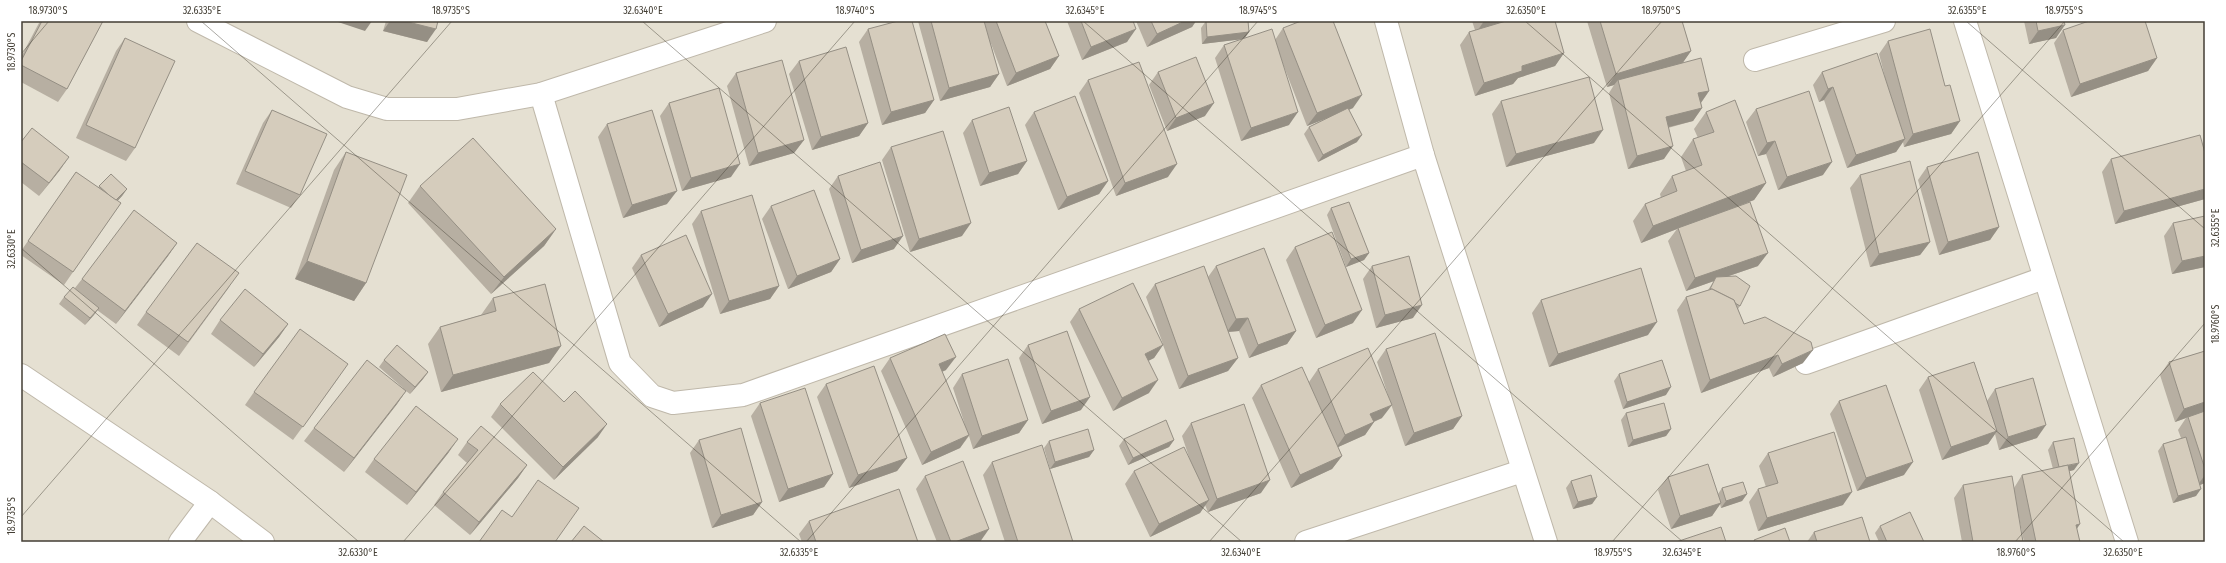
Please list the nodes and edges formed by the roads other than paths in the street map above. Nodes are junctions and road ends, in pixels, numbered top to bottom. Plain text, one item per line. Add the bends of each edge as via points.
1 (198, 21) edge
2 (765, 21) edge
3 (1386, 21) edge
4 (1884, 21) edge
5 (1964, 21) edge
6 (1755, 60) dead end
7 (541, 94) junction
8 (1423, 155) junction
9 (2044, 278) junction
10 (1806, 364) edge
11 (21, 375) edge
12 (1522, 471) junction
13 (210, 502) junction
14 (180, 542) edge
15 (263, 542) edge
16 (1306, 542) edge
17 (1546, 542) edge
18 (2127, 542) edge

1 - 7 street via 347,97 387,109 457,109
2 - 7 street
3 - 8 street
4 - 6 street
5 - 9 street
7 - 8 street via 620,363 652,396 673,403 743,395
8 - 12 street
9 - 10 street
9 - 18 street
11 - 13 street
12 - 16 street
12 - 17 street
13 - 14 street
13 - 15 street

